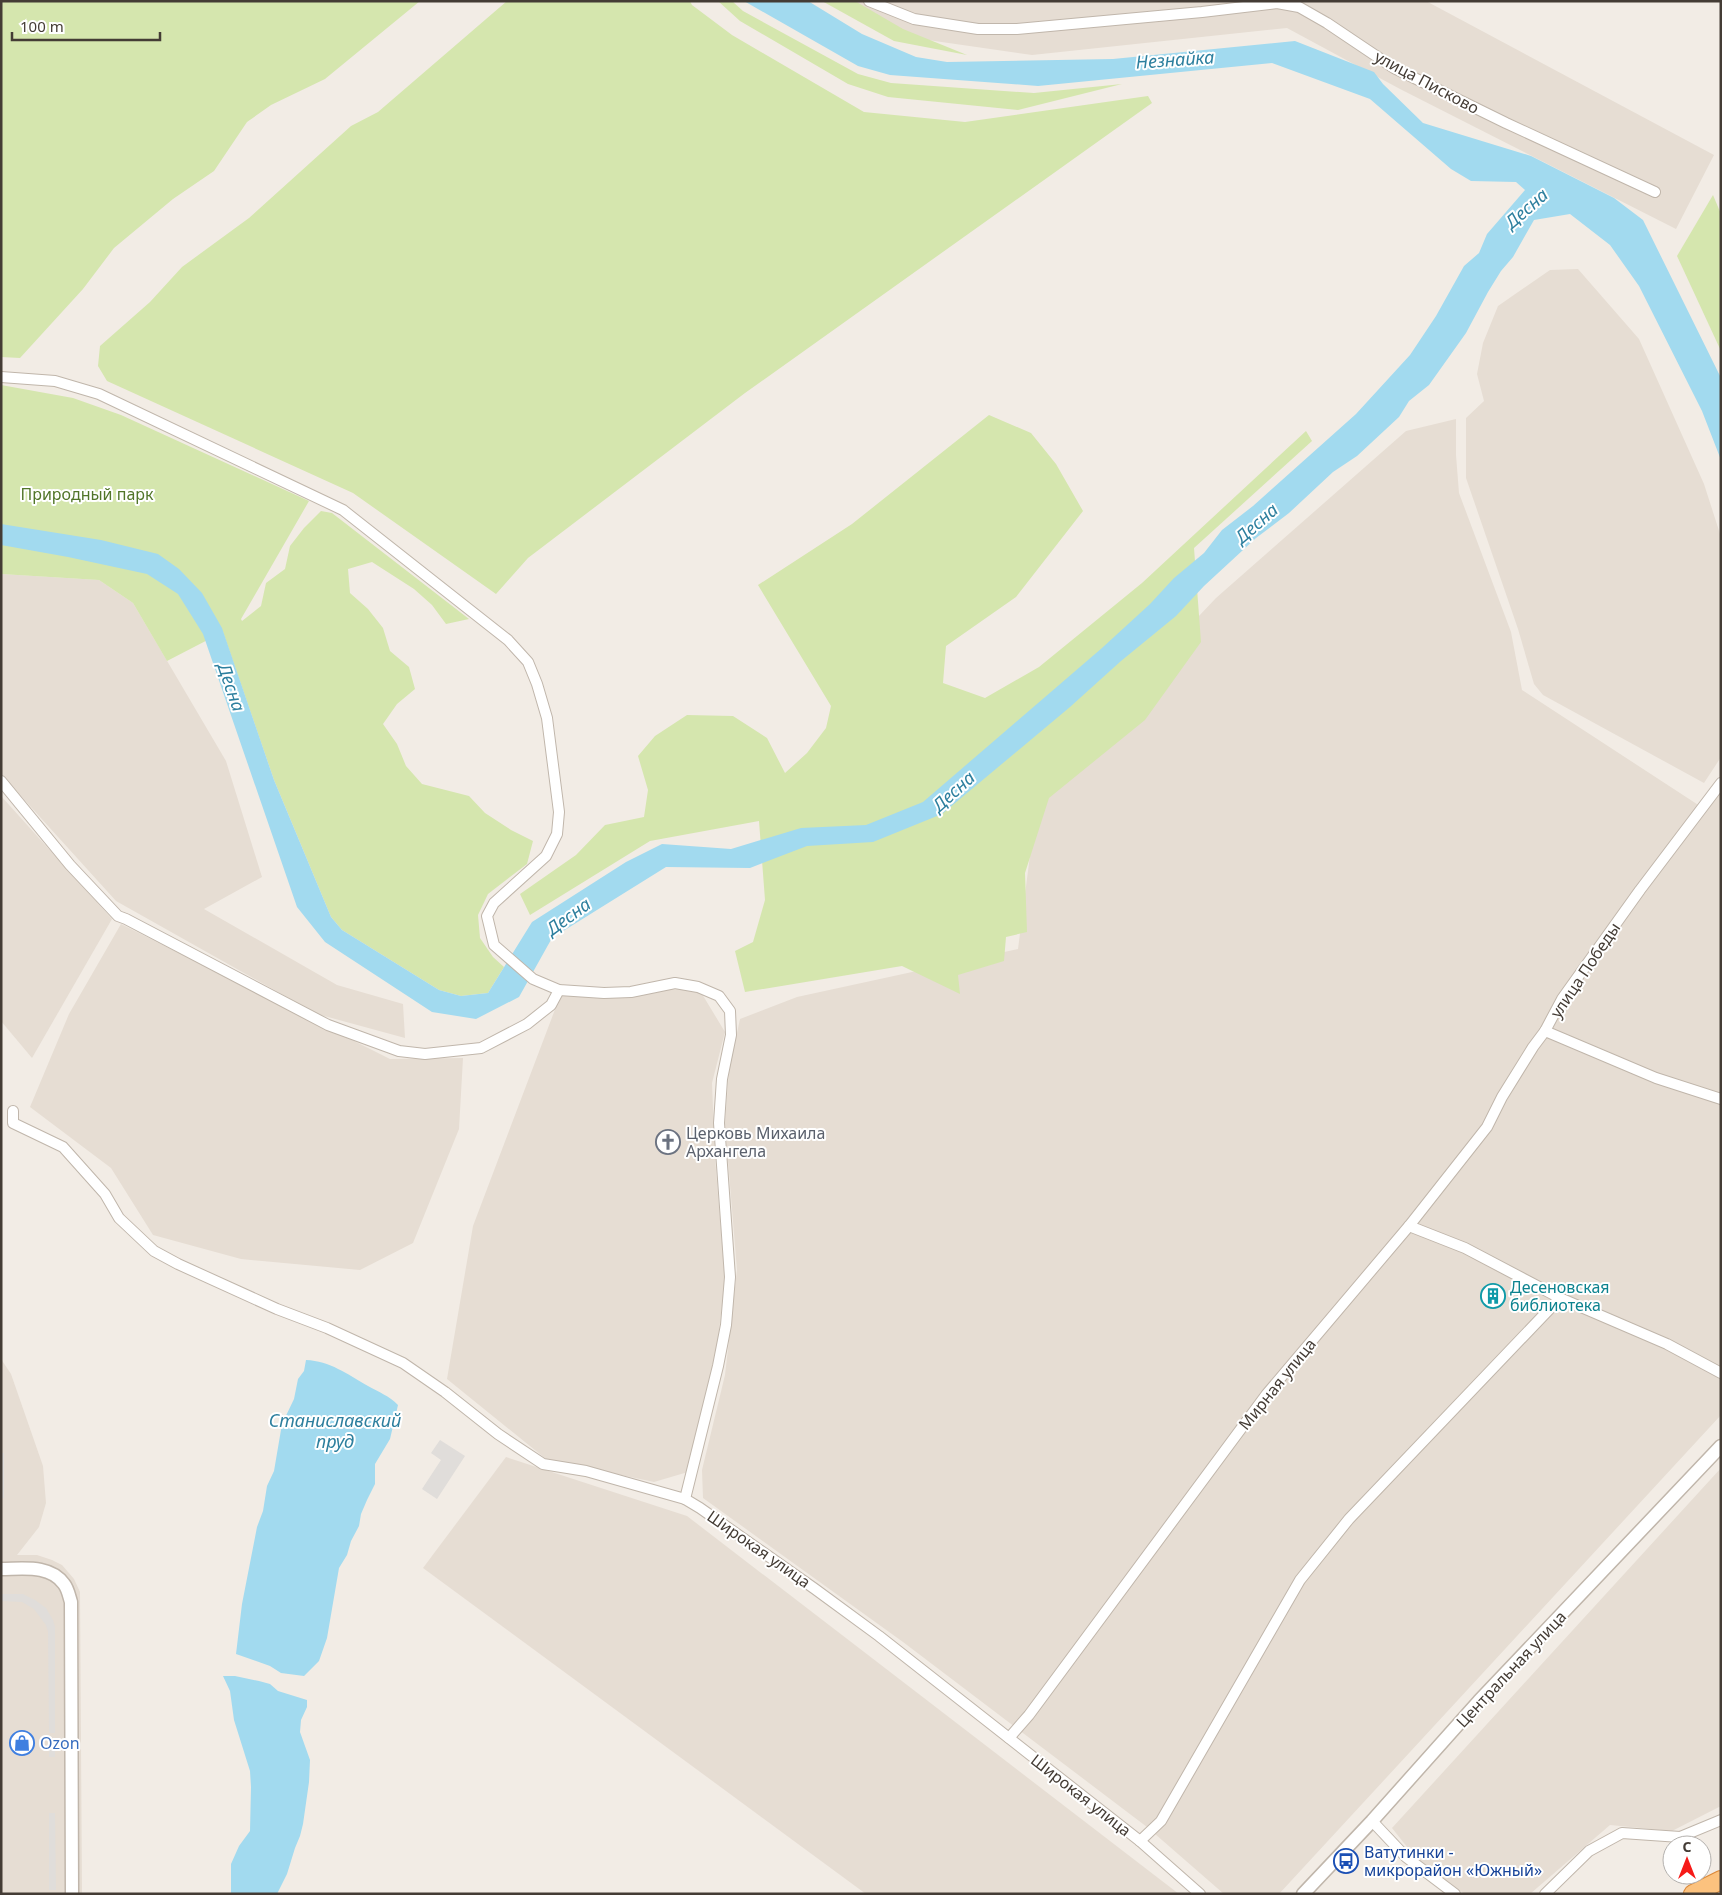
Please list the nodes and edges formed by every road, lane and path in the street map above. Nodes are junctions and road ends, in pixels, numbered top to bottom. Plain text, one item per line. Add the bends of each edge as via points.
1 (869, 1) edge
2 (1277, 2) edge
3 (1656, 192) dead end
4 (1, 378) edge
5 (1, 781) edge
6 (1721, 783) edge
7 (559, 990) junction
8 (1545, 1032) junction
9 (1721, 1099) edge
10 (13, 1111) dead end
11 (1408, 1226) junction
12 (1560, 1298) junction
13 (1721, 1372) edge
14 (1721, 1446) edge
15 (685, 1500) junction
16 (1, 1569) edge
17 (1009, 1738) junction
18 (1372, 1820) junction
19 (1721, 1820) edge
20 (1140, 1842) junction
21 (1721, 1880) edge
22 (72, 1894) edge
23 (1200, 1894) edge
24 (1303, 1894) edge
25 (1455, 1894) edge
26 (1544, 1894) edge
27 (1693, 1894) edge

1 - 2 street, улица Писково via 914,19 978,29 1017,29
2 - 3 street, улица Писково via 1299,7 1394,68
4 - 7 street via 55,381 99,394 343,510 508,640 528,662 547,718 558,819 556,834 546,856 494,903 487,916 494,945 533,978
5 - 7 street via 70,865 118,916 337,1028 400,1051 425,1054 481,1048 527,1024 551,1005
6 - 8 street, улица Победы via 1562,999
7 - 15 street via 631,992 675,983 698,987 719,996 730,1011 731,1035 722,1079 719,1123 730,1277 726,1325
8 - 9 street, улица Победы via 1656,1078
8 - 11 street, Мирная улица via 1502,1097 1487,1127
10 - 15 street, Широкая улица via 13,1123 63,1147 105,1194 119,1218 154,1251 277,1309 404,1363 543,1464 586,1470
11 - 12 street via 1465,1248
11 - 17 street, Мирная улица via 1266,1395
12 - 13 street via 1667,1344
12 - 20 street via 1349,1519 1300,1580 1161,1821
14 - 18 street, Центральная улица via 1479,1701
15 - 17 street, Широкая улица via 815,1588
16 - 22 street via 48,1571 65,1585 71,1602
17 - 20 street, Широкая улица
18 - 24 street, Центральная улица
18 - 25 street via 1406,1856
19 - 26 street via 1680,1837 1622,1833 1589,1851
20 - 23 street, Широкая улица
21 - 27 highway

